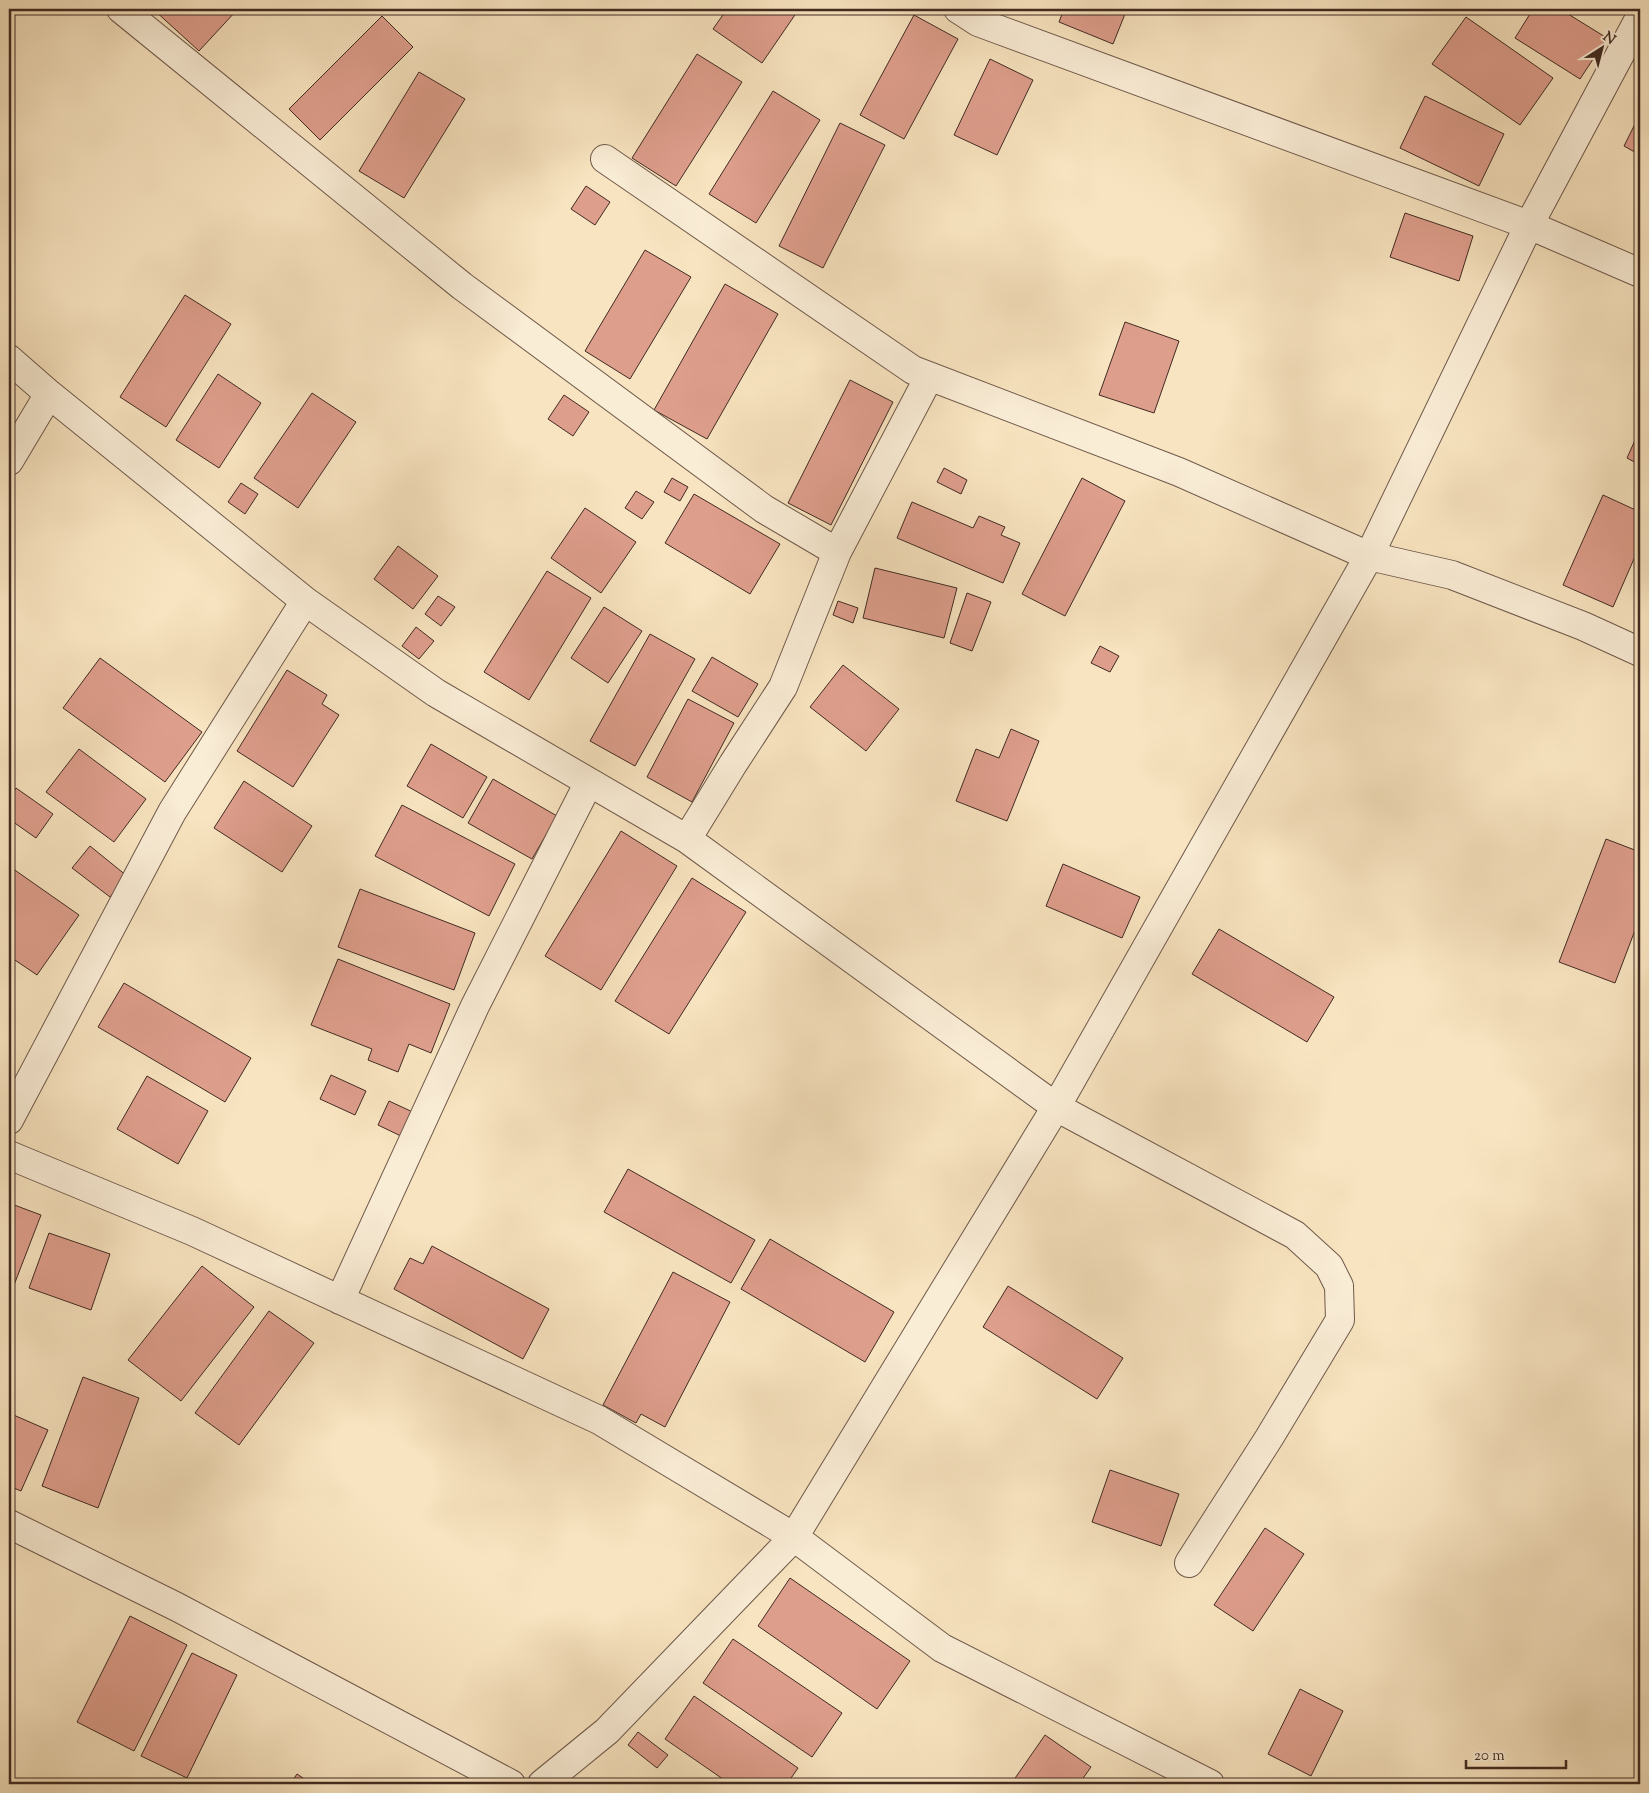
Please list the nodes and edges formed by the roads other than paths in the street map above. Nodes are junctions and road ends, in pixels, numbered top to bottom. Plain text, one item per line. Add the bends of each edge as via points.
1 (121, 9) edge
2 (958, 9) edge
3 (1640, 18) edge
4 (605, 159) dead end
5 (1528, 225) junction
6 (1640, 273) edge
7 (9, 360) edge
8 (929, 376) junction
9 (49, 394) junction
10 (9, 461) edge
11 (837, 552) junction
12 (1369, 556) junction
13 (305, 601) junction
14 (1640, 652) edge
15 (589, 782) junction
16 (687, 839) junction
17 (1056, 1107) junction
18 (9, 1120) edge
19 (9, 1155) edge
20 (340, 1300) junction
21 (9, 1524) edge
22 (794, 1537) junction
23 (1189, 1563) dead end
24 (511, 1784) edge
25 (542, 1784) edge
26 (1210, 1784) edge

1 - 11 street via 462,286 764,509
2 - 5 street via 978,22
3 - 5 street
4 - 8 street via 913,370
5 - 6 street
5 - 12 street
7 - 9 street
8 - 11 street
8 - 12 street via 1179,472
9 - 10 street
9 - 13 street
11 - 16 street via 783,687
12 - 14 street via 1452,576 1583,626
12 - 17 street
13 - 15 street via 436,693
13 - 18 street via 172,812
15 - 16 street
15 - 20 street via 475,1006
16 - 17 street
17 - 22 street
17 - 23 street via 1295,1235 1329,1266 1339,1286 1340,1320
19 - 20 street via 192,1231
20 - 22 street via 599,1420
21 - 24 street via 177,1607
22 - 25 street via 607,1731
22 - 26 street via 942,1648

